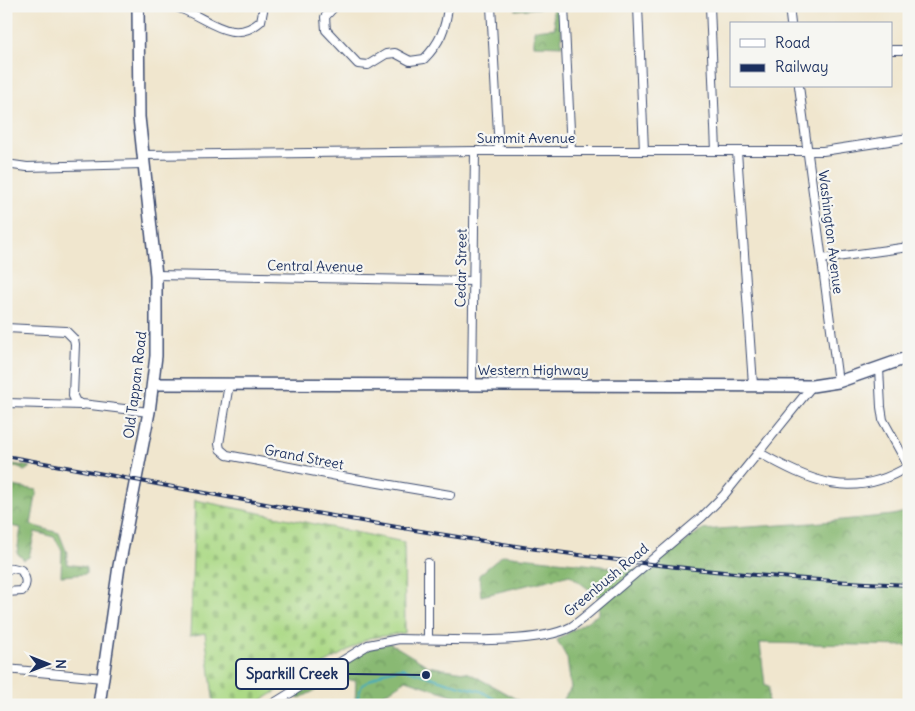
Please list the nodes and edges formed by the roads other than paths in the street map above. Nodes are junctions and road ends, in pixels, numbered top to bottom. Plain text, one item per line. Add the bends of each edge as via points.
1 (138, 6) edge
2 (173, 6) edge
3 (264, 6) edge
4 (335, 6) edge
5 (448, 6) edge
6 (491, 6) edge
7 (564, 6) edge
8 (638, 6) edge
9 (710, 6) edge
10 (789, 6) edge
11 (791, 22) edge
12 (892, 50) edge
13 (909, 50) edge
14 (799, 88) edge
15 (909, 138) edge
16 (808, 149) junction
17 (475, 151) junction
18 (499, 151) junction
19 (571, 151) junction
20 (644, 151) junction
21 (716, 151) junction
22 (737, 151) junction
23 (143, 159) junction
24 (6, 164) edge
25 (909, 247) edge
26 (822, 259) junction
27 (156, 275) junction
28 (473, 281) junction
29 (6, 328) edge
30 (909, 357) edge
31 (879, 368) junction
32 (838, 382) junction
33 (153, 384) junction
34 (229, 384) junction
35 (472, 385) junction
36 (753, 385) junction
37 (812, 386) junction
38 (6, 403) edge
39 (82, 404) junction
40 (149, 412) junction
41 (758, 452) junction
42 (909, 466) edge
43 (450, 495) dead end
44 (428, 563) dead end
45 (6, 570) edge
46 (6, 592) edge
47 (428, 639) junction
48 (6, 669) edge
49 (102, 678) junction
50 (99, 705) edge
51 (271, 705) edge

1 - 23 street, Old Tappan Road via 137,74
2 - 3 street via 226,30 239,32 251,30 261,21
4 - 5 street via 325,17 326,30 358,64 368,65 386,54 395,53 410,61 424,58 441,38
6 - 18 street
7 - 19 street
8 - 20 street
9 - 21 street
10 - 11 street
12 - 13 street
14 - 16 street, Washington Avenue
15 - 16 street, Summit Avenue via 823,151
16 - 22 street, Summit Avenue
16 - 26 street, Washington Avenue
17 - 18 street, Summit Avenue
17 - 23 street, Summit Avenue
17 - 28 street, Cedar Street
18 - 19 street, Summit Avenue
19 - 20 street, Summit Avenue
20 - 21 street, Summit Avenue
21 - 22 street, Summit Avenue
22 - 36 street
23 - 24 street, Summit Avenue via 27,167
23 - 27 street, Old Tappan Road
25 - 26 street
26 - 32 street, Washington Avenue
27 - 28 street, Central Avenue
27 - 33 street, Old Tappan Road
28 - 35 street, Cedar Street
29 - 39 street via 60,329 71,334 75,344 73,396
30 - 31 street, Western Highway
31 - 32 street, Western Highway
31 - 42 street via 883,420
32 - 37 street, Western Highway
33 - 34 street, Western Highway
33 - 40 street, Old Tappan Road
34 - 35 street, Western Highway
34 - 43 street, Grand Street via 220,450 337,476
35 - 36 street, Western Highway
36 - 37 street, Western Highway
37 - 41 street, Greenbush Road
38 - 39 street
39 - 40 street
40 - 49 street, Old Tappan Road
41 - 42 street via 806,476 850,486 890,478
41 - 47 street, Greenbush Road via 702,517 570,627 546,635 519,638
44 - 47 street
45 - 46 street via 21,570 26,586 22,592
47 - 51 street, Greenbush Road via 399,639 368,645
48 - 49 street
49 - 50 street, Old Tappan Road

